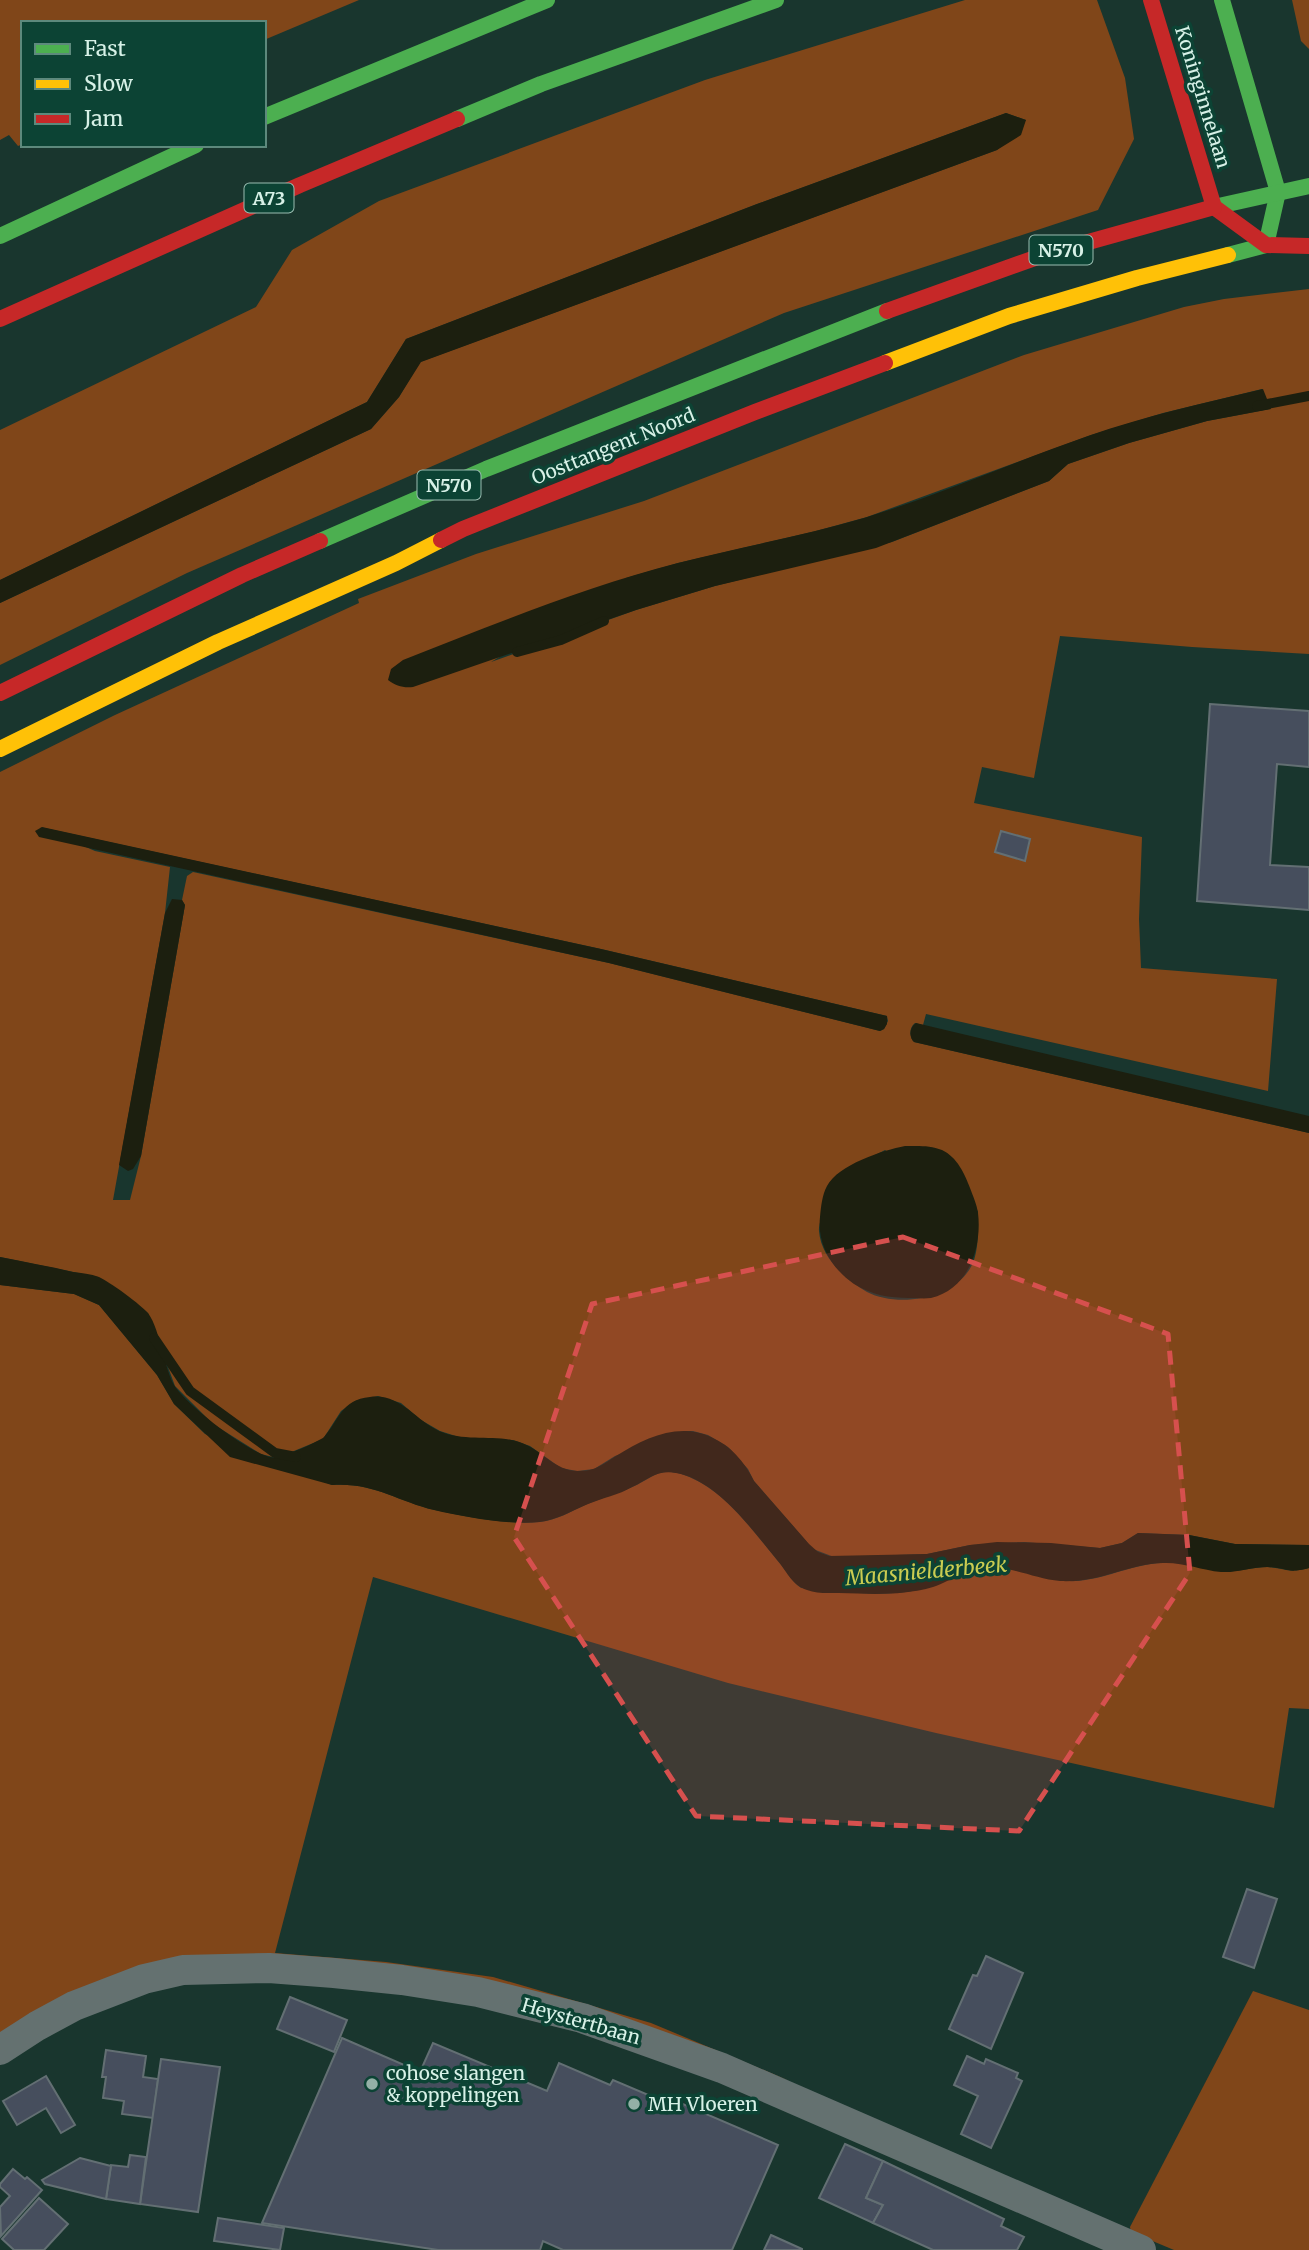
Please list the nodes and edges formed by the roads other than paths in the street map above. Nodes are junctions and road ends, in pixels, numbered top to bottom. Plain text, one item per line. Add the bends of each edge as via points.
1 (547, 0) edge
2 (776, 0) edge
3 (1222, 0) edge
4 (1152, 2) edge
5 (266, 116) edge
6 (192, 147) edge
7 (1309, 186) edge
8 (1278, 191) junction
9 (1214, 207) junction
10 (0, 236) edge
11 (1266, 246) junction
12 (1309, 246) edge
13 (0, 319) edge
14 (0, 693) edge
15 (0, 749) edge
16 (0, 2050) edge
17 (1141, 2250) edge

1 - 5 main road
2 - 13 main road, A73 via 541,84
3 - 8 main road
4 - 9 main road, Koninginnelaan
6 - 10 main road
7 - 8 main road, Oosttangent Noord
8 - 9 main road, Oosttangent Noord
8 - 11 main road
9 - 11 main road
9 - 14 main road, Oosttangent Noord / N570 via 1049,253 910,302 486,469 242,575
11 - 12 main road, Oosttangent Noord
11 - 15 main road, Oosttangent Noord / N570 via 1009,316 742,417 463,529
16 - 17 street, Heystertbaan via 74,2006 144,1979 183,1970 269,1968 478,1992 582,2018 722,2068

